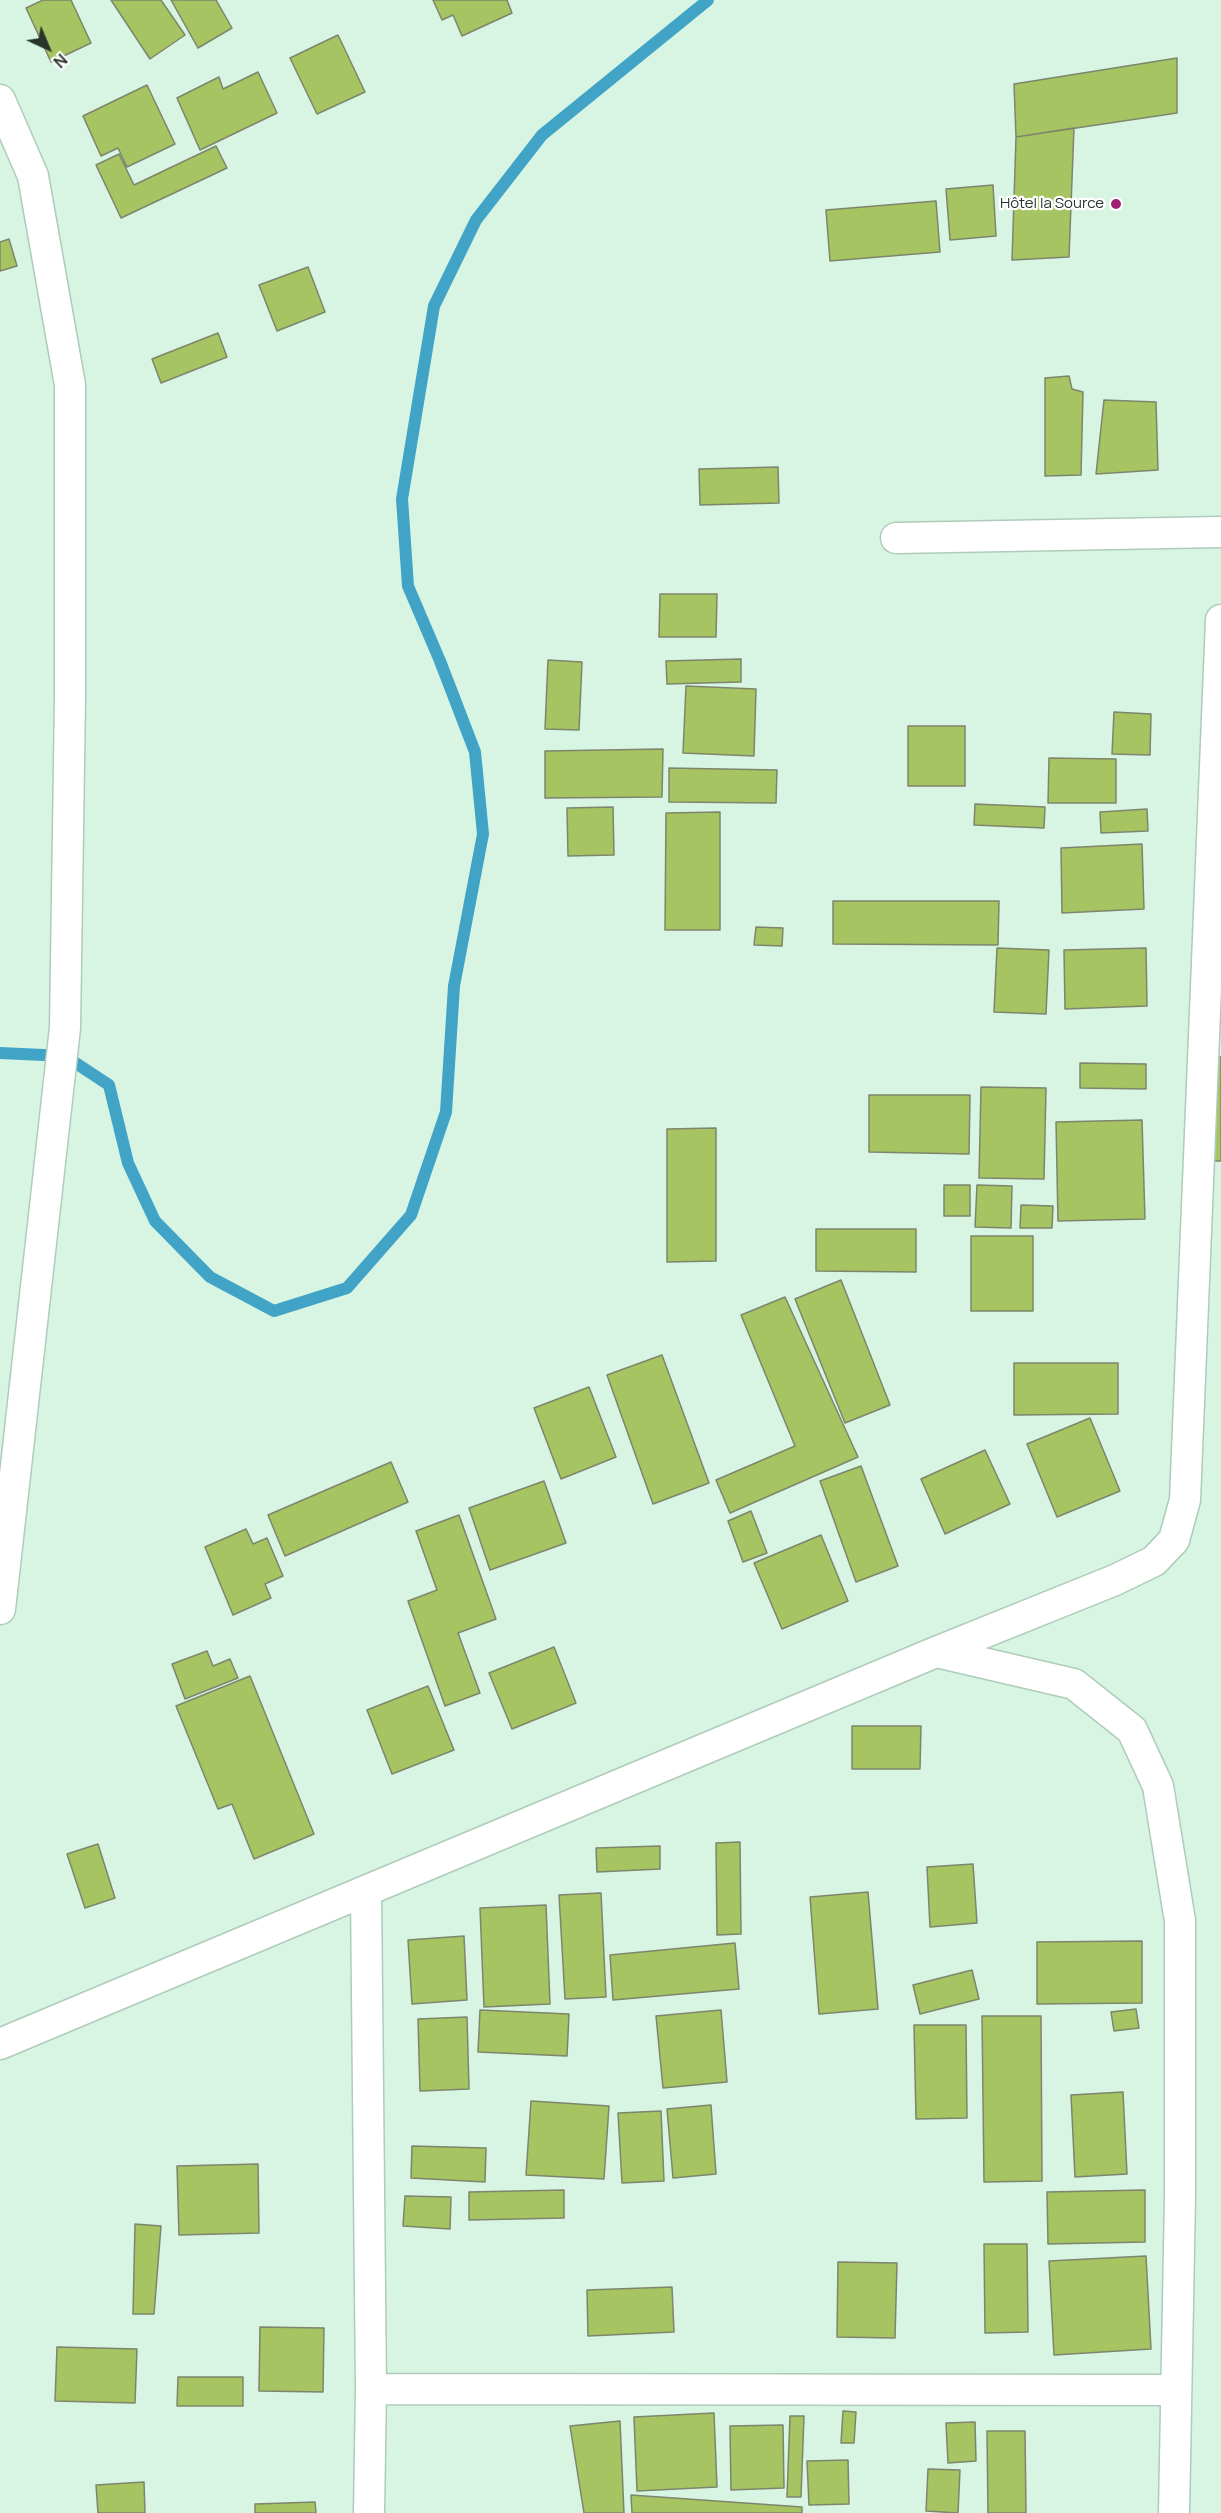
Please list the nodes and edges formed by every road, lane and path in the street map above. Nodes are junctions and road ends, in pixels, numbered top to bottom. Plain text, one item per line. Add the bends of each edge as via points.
1 (0, 100) edge
2 (1221, 532) edge
3 (896, 538) dead end
4 (1221, 620) edge
5 (0, 1609) edge
6 (936, 1652) junction
7 (366, 1892) junction
8 (0, 2044) edge
9 (370, 2389) junction
10 (1176, 2391) junction
11 (369, 2513) edge
12 (1174, 2513) edge

1 - 5 street via 33,176 70,385 65,1028
2 - 3 street
4 - 6 street via 1185,1500 1174,1540 1154,1561 1115,1580
6 - 7 street
6 - 10 street via 1074,1684 1132,1730 1158,1786 1180,1921
7 - 8 street
7 - 9 street
9 - 10 street
9 - 11 street
10 - 12 street

